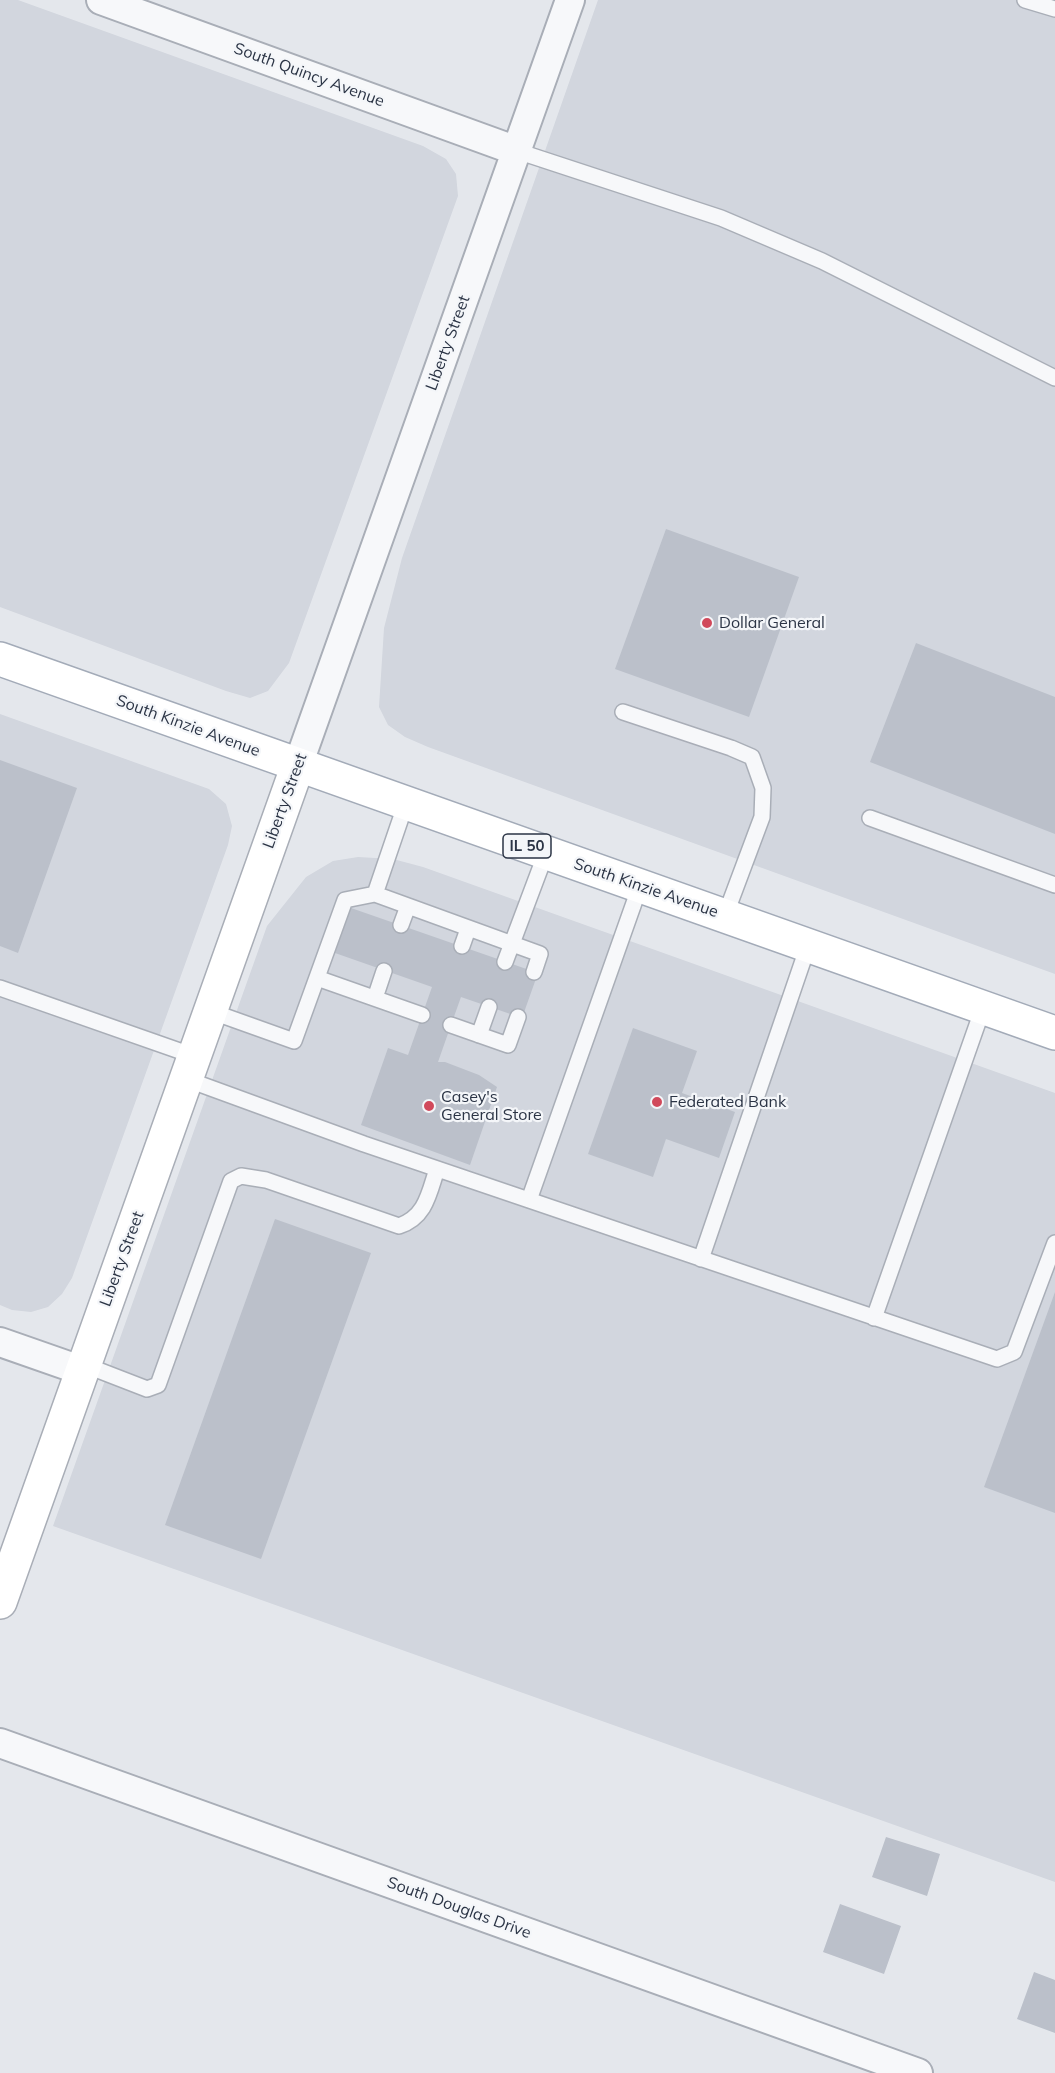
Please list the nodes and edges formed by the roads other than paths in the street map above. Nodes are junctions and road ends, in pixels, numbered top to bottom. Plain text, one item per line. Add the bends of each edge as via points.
1 (101, 0) edge
2 (570, 0) edge
3 (1025, 0) edge
4 (1055, 9) edge
5 (517, 151) junction
6 (1055, 378) edge
7 (0, 659) edge
8 (623, 712) dead end
9 (298, 765) junction
10 (406, 803) junction
11 (870, 818) dead end
12 (546, 853) junction
13 (1055, 885) edge
14 (640, 886) junction
15 (375, 894) junction
16 (408, 906) junction
17 (725, 916) junction
18 (401, 925) dead end
19 (468, 929) junction
20 (512, 944) junction
21 (462, 946) dead end
22 (808, 946) junction
23 (506, 962) dead end
24 (384, 971) dead end
25 (534, 972) dead end
26 (317, 978) junction
27 (0, 988) edge
28 (375, 998) junction
29 (489, 1007) dead end
30 (983, 1008) junction
31 (210, 1011) junction
32 (422, 1015) dead end
33 (518, 1017) dead end
34 (451, 1025) dead end
35 (1055, 1033) edge
36 (479, 1035) junction
37 (190, 1068) junction
38 (437, 1169) junction
39 (529, 1200) junction
40 (1055, 1243) edge
41 (701, 1259) junction
42 (874, 1318) junction
43 (0, 1341) edge
44 (84, 1368) junction
45 (0, 1602) edge
46 (0, 1743) edge
47 (918, 2073) edge

1 - 5 street, South Quincy Avenue
2 - 5 street, Liberty Street
3 - 4 lane
5 - 6 lane via 721,218 822,261
5 - 9 street, Liberty Street
7 - 9 main road, South Kinzie Avenue / IL 50
8 - 17 lane via 752,757 763,788 762,817
9 - 10 main road, South Kinzie Avenue / IL 50
9 - 31 main road, Liberty Street
10 - 12 main road, South Kinzie Avenue / IL 50
10 - 15 lane
11 - 13 lane
12 - 14 main road, South Kinzie Avenue / IL 50
12 - 20 lane
14 - 17 main road, South Kinzie Avenue / IL 50
14 - 39 lane
15 - 16 lane
15 - 26 lane via 345,900
16 - 18 lane
16 - 19 lane
17 - 22 main road, South Kinzie Avenue / IL 50
19 - 20 lane
19 - 21 lane
20 - 23 lane
20 - 25 lane via 540,954
22 - 30 main road, South Kinzie Avenue / IL 50
22 - 41 lane
24 - 28 lane
26 - 28 lane
26 - 31 lane via 294,1041
27 - 37 lane
28 - 32 lane
29 - 36 lane
30 - 35 main road, South Kinzie Avenue / IL 50
30 - 42 lane
31 - 37 main road, Liberty Street
33 - 36 lane via 508,1045
34 - 36 lane
37 - 38 lane
37 - 44 main road, Liberty Street
38 - 39 lane
38 - 44 lane via 424,1206 411,1222 399,1226 266,1180 241,1176 231,1181 158,1385 147,1389
39 - 41 lane
40 - 42 lane via 1014,1352 997,1359
41 - 42 lane
43 - 44 street
44 - 45 main road, Liberty Street
46 - 47 street, South Douglas Drive

